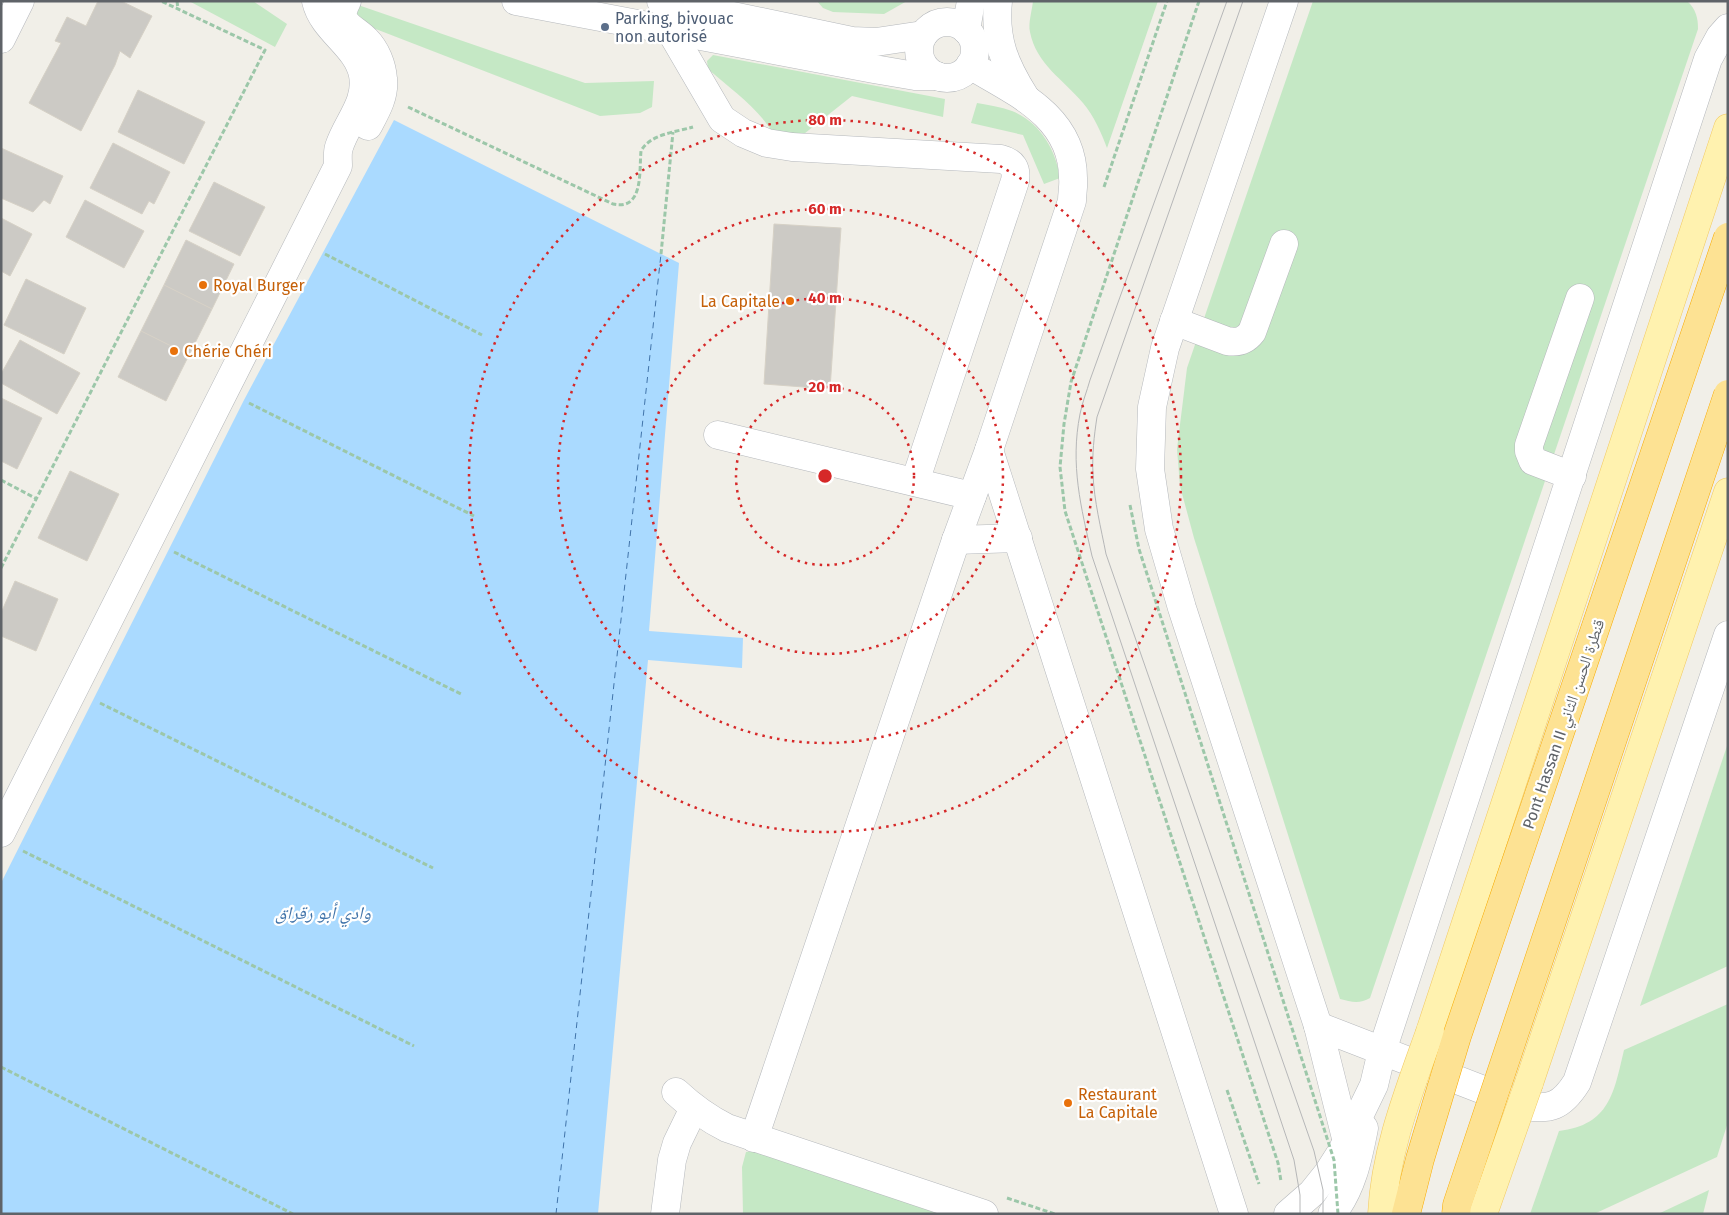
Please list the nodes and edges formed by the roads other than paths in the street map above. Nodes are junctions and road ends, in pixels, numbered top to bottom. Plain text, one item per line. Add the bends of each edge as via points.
1 (20, 1) edge
2 (316, 1) edge
3 (347, 1) edge
4 (516, 1) edge
5 (661, 1) edge
6 (945, 1) edge
7 (971, 1) edge
8 (998, 1) edge
9 (1284, 1) edge
10 (1728, 28) edge
11 (670, 30) junction
12 (926, 31) junction
13 (1, 39) edge
14 (977, 45) junction
15 (937, 76) junction
16 (1025, 97) junction
17 (1728, 128) edge
18 (338, 166) junction
19 (1728, 237) edge
20 (1284, 244) dead end
21 (1580, 298) dead end
22 (1174, 320) junction
23 (1728, 394) edge
24 (718, 435) dead end
25 (989, 450) junction
26 (1572, 476) junction
27 (915, 482) junction
28 (1728, 492) edge
29 (972, 496) junction
30 (1018, 538) junction
31 (956, 540) junction
32 (1728, 635) edge
33 (10, 841) edge
34 (1318, 1026) junction
35 (1382, 1051) junction
36 (1374, 1085) junction
37 (754, 1138) junction
38 (1347, 1142) junction
39 (992, 1205) edge
40 (665, 1214) edge
41 (1234, 1214) edge
42 (1288, 1214) edge
43 (1332, 1214) edge
44 (1382, 1214) edge
45 (1406, 1214) edge
46 (1456, 1214) edge
47 (1483, 1214) edge

1 - 13 street
2 - 18 street via 324,20 355,55 362,74 363,95 339,148
3 - 18 street via 344,20 375,51 384,80 377,108 358,148 347,162
4 - 11 street
5 - 12 street via 852,41 876,42
6 - 12 street
7 - 14 street
8 - 14 street via 996,18
9 - 22 street
10 - 26 street via 1708,59
11 - 15 street via 874,69
11 - 27 street via 722,119 767,143 1001,159 1014,166 1015,181
12 - 14 street via 939,23 958,24
12 - 15 street via 919,44 919,54 928,71
14 - 15 street via 963,72 955,77
14 - 16 street
14 - 16 street via 1013,77
16 - 25 street via 1060,131 1070,153 1074,176 1072,201
17 - 44 main road, bridge via 1398,1126 1389,1161
18 - 33 street
19 - 45 highway, Pont Hassan II قنطرة الحسن الثاني, bridge via 1458,1036
20 - 22 street via 1252,332 1243,341 1227,341
21 - 26 street via 1529,445 1533,461
22 - 34 street via 1152,407 1150,469 1159,529
23 - 46 highway, bridge
24 - 27 street
25 - 29 street
25 - 30 street
26 - 35 street
27 - 29 street
28 - 47 main road, bridge
29 - 31 street
30 - 31 street
30 - 41 street
31 - 37 street
32 - 35 street via 1578,1082 1568,1096 1554,1106 1522,1106
34 - 35 street
34 - 38 street
35 - 36 street
36 - 38 street
36 - 43 street via 1356,1170
37 - 39 street
37 - 40 street via 709,1119 685,1100
38 - 42 street via 1312,1193

